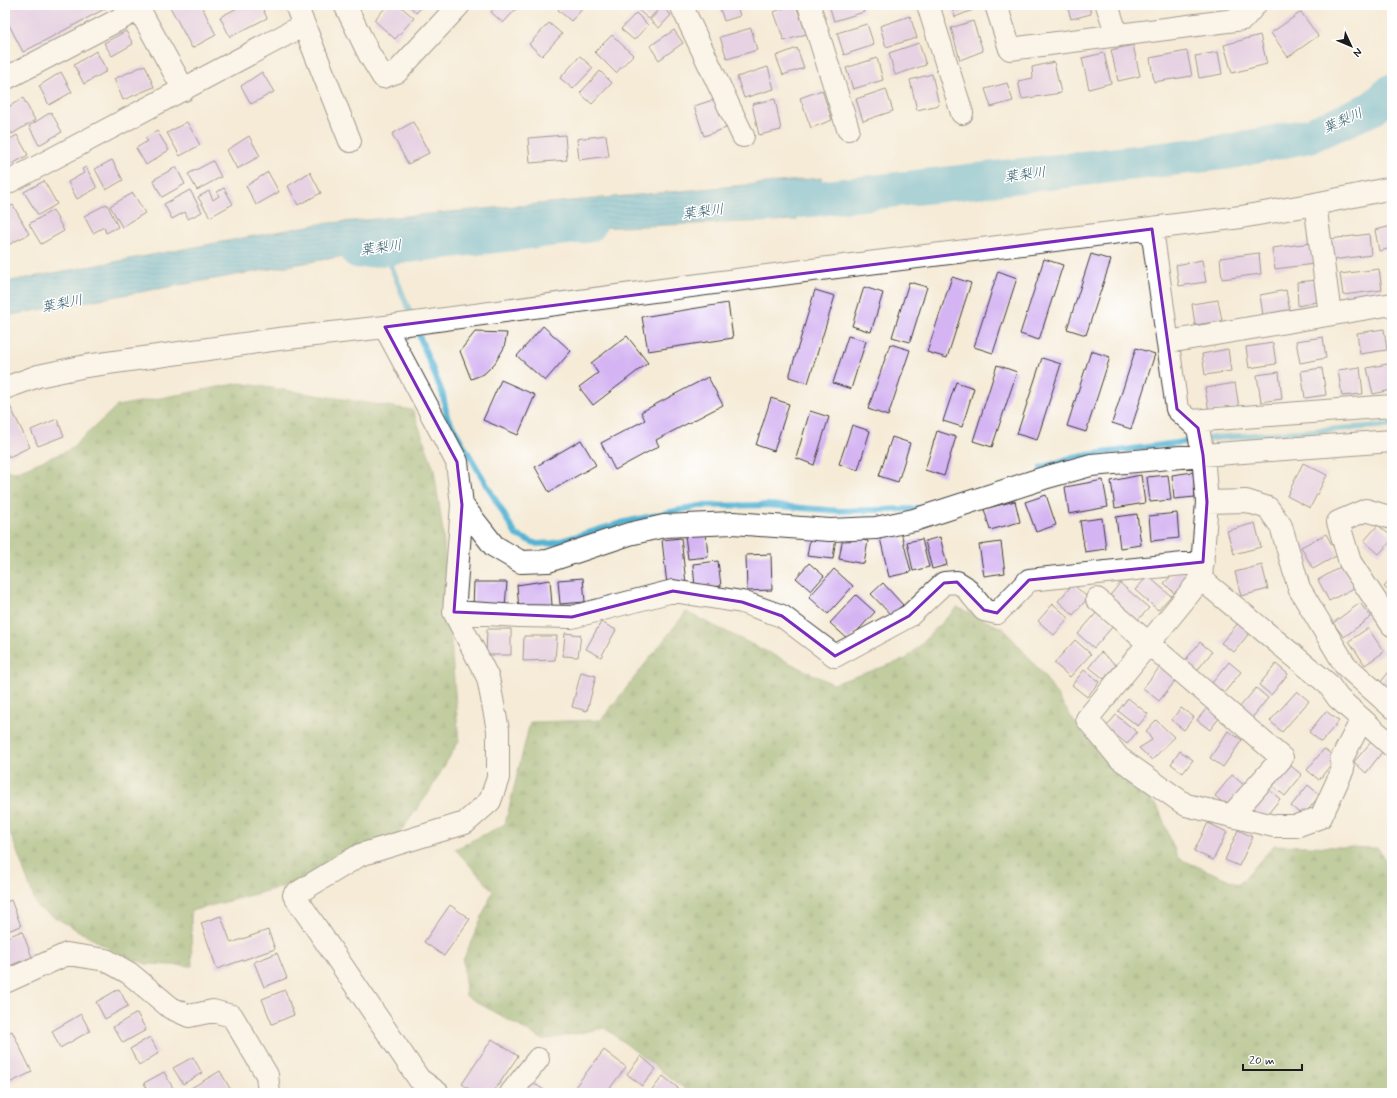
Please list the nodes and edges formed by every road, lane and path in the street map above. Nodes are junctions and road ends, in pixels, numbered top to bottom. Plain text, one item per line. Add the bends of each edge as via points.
1 (296, 5) edge
2 (345, 5) edge
3 (459, 5) edge
4 (681, 5) edge
5 (809, 5) edge
6 (928, 5) edge
7 (996, 5) edge
8 (1107, 5) edge
9 (1255, 5) edge
10 (304, 26) junction
11 (1117, 35) junction
12 (5, 79) edge
13 (184, 90) junction
14 (962, 113) dead end
15 (848, 129) dead end
16 (743, 136) dead end
17 (350, 141) dead end
18 (5, 184) edge
19 (1392, 188) edge
20 (1315, 204) junction
21 (1152, 229) junction
22 (1392, 304) edge
23 (1330, 314) junction
24 (385, 327) junction
25 (1168, 342) junction
26 (5, 388) edge
27 (1392, 406) edge
28 (1191, 421) junction
29 (1392, 441) edge
30 (1203, 455) junction
31 (1207, 502) junction
32 (462, 505) junction
33 (1392, 518) edge
34 (1202, 571) junction
35 (1097, 599) dead end
36 (454, 612) junction
37 (1392, 625) edge
38 (1148, 644) junction
39 (1392, 707) edge
40 (1362, 719) junction
41 (1392, 746) edge
42 (1231, 816) junction
43 (5, 982) edge
44 (538, 1059) dead end
45 (269, 1093) edge
46 (438, 1093) edge
47 (511, 1093) edge

1 - 10 street
2 - 3 street via 383,77 397,72
4 - 16 street
5 - 15 street
6 - 14 street
7 - 11 street via 1010,49
8 - 11 street
9 - 11 street via 1243,19
10 - 13 street
10 - 17 street
12 - 13 street via 139,9
13 - 18 street
19 - 20 street
20 - 21 street
20 - 23 street
21 - 24 street via 804,271
21 - 25 street
22 - 23 street
23 - 25 street
24 - 26 street via 86,366 38,376
24 - 32 street via 457,462
25 - 28 street via 1177,409
27 - 28 street
28 - 30 street via 1198,428
29 - 30 street
30 - 31 street
30 - 32 street via 1091,465 914,520 876,528 830,530 733,523 664,526 628,534 548,561 521,562 494,546
31 - 34 street
31 - 39 street via 1246,502 1268,508 1281,526 1299,588 1345,666
32 - 36 street
33 - 37 street via 1366,510 1338,522 1350,562
34 - 36 street via 1029,580 997,613 984,610 965,587 957,582 944,583 909,616 835,656 782,616 742,602 673,591 572,617
34 - 38 street
34 - 40 street via 1328,684 1338,698
35 - 38 street
36 - 46 street via 488,678 498,730 498,778 490,801 464,822 360,856 294,895 419,1079
38 - 42 street via 1282,758
38 - 42 street via 1087,719 1119,758 1186,805
40 - 41 street
40 - 42 street via 1341,760 1343,769 1321,817 1296,826 1274,826
43 - 45 street via 67,954 106,960 129,973 171,1008 189,1016 213,1011 232,1016 267,1075
44 - 47 street

